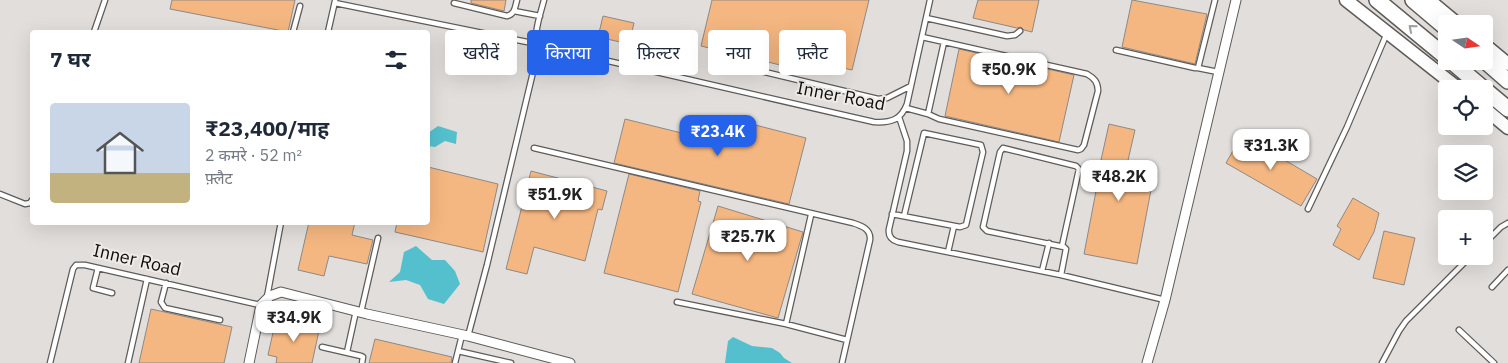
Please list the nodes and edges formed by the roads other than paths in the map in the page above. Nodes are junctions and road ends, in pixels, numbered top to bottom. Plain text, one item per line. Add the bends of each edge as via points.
1 (105, 0) edge
2 (517, 0) edge
3 (544, 0) edge
4 (930, 0) edge
5 (1215, 0) edge
6 (1236, 0) edge
7 (1346, 0) edge
8 (1378, 0) edge
9 (1413, 0) edge
10 (1429, 0) edge
11 (335, 1) edge
12 (454, 3) dead end
13 (300, 6) dead end
14 (514, 11) junction
15 (1447, 15) edge
16 (540, 16) junction
17 (926, 18) junction
18 (1438, 21) edge
19 (95, 30) edge
20 (294, 30) edge
21 (328, 30) edge
22 (537, 30) edge
23 (1020, 31) dead end
24 (1388, 32) junction
25 (922, 37) junction
26 (527, 42) edge
27 (944, 42) junction
28 (1116, 50) dead end
29 (1438, 50) edge
30 (1493, 52) edge
31 (609, 61) edge
32 (1508, 64) edge
33 (1198, 68) junction
34 (1493, 68) edge
35 (1462, 70) edge
36 (1218, 72) junction
37 (769, 73) edge
38 (532, 75) edge
39 (1448, 80) edge
40 (1473, 80) edge
41 (1508, 81) edge
42 (911, 86) junction
43 (1493, 96) edge
44 (906, 108) junction
45 (1508, 109) edge
46 (928, 114) junction
47 (1493, 116) edge
48 (899, 117) junction
49 (1508, 128) edge
50 (534, 148) dead end
51 (907, 153) junction
52 (917, 155) junction
53 (0, 194) edge
54 (30, 203) edge
55 (1308, 209) dead end
56 (892, 214) junction
57 (812, 215) junction
58 (904, 216) junction
59 (1508, 224) edge
60 (280, 225) edge
61 (954, 226) junction
62 (1493, 235) edge
63 (378, 238) dead end
64 (1049, 243) junction
65 (1062, 246) junction
66 (948, 252) junction
67 (1463, 265) edge
68 (98, 268) junction
69 (1508, 270) edge
70 (1042, 271) junction
71 (1060, 275) junction
72 (147, 279) junction
73 (166, 284) junction
74 (1492, 287) dead end
75 (112, 293) dead end
76 (1165, 300) junction
77 (264, 302) junction
78 (677, 302) dead end
79 (358, 312) junction
80 (220, 320) dead end
81 (786, 324) junction
82 (1459, 330) dead end
83 (465, 336) junction
84 (847, 340) junction
85 (322, 347) dead end
86 (458, 351) junction
87 (347, 352) junction
88 (50, 363) edge
89 (128, 363) edge
90 (249, 363) edge
91 (362, 363) edge
92 (455, 363) edge
93 (511, 363) edge
94 (570, 363) edge
95 (842, 363) edge
96 (1147, 363) edge
97 (1382, 363) edge
98 (1494, 363) edge

1 - 19 lane
2 - 14 lane
3 - 16 lane
4 - 17 lane, Inner Road
5 - 33 lane
6 - 36 street
7 - 24 main road
29 -> 8 highway
9 - 18 highway
10 - 15 main road
11 - 21 lane
11 - 26 lane
12 - 14 lane via 507,16
13 - 20 lane
14 - 16 lane
16 - 22 lane
17 - 23 lane via 1007,36
17 - 25 lane, Inner Road
24 - 39 main road
24 - 55 lane
25 - 27 lane
25 - 42 lane, Inner Road
27 - 46 lane
27 - 46 lane via 1087,74 1094,79 1098,91 1084,145 1078,150
28 - 33 lane
30 - 32 main road
31 - 48 lane, Inner Road via 874,122 889,123
33 - 36 lane
34 - 41 highway
35 - 40 highway
36 - 76 street
37 - 42 lane via 878,100
38 - 83 lane via 487,265
42 - 44 lane, Inner Road
43 - 45 highway
44 - 46 lane
44 - 48 lane, Inner Road
47 - 49 main road
48 - 51 lane via 907,141
50 - 57 lane
51 - 52 lane
51 - 56 lane
52 - 58 lane
52 - 61 lane via 924,133 977,143 983,147 966,225
53 - 54 lane
56 - 58 lane
56 - 66 lane via 888,233 892,240
57 - 81 lane
57 - 84 lane via 853,223 871,235
58 - 61 lane
59 - 62 lane
60 - 77 lane
61 - 66 lane
63 - 79 lane
64 - 65 lane
64 - 65 lane via 984,229 1003,148 1080,169
64 - 70 lane
65 - 71 lane via 1066,249
66 - 70 lane
67 - 97 lane via 1406,321
68 - 72 lane, Inner Road
68 - 75 lane via 93,288
68 - 88 lane, Inner Road via 79,264 73,269
69 - 74 lane
70 - 71 lane
71 - 76 lane
72 - 73 lane, Inner Road
72 - 89 lane
73 - 77 lane, Inner Road
73 - 80 lane via 161,302 165,308
76 - 96 street
77 - 79 street, Inner Road via 275,293 288,293
77 - 90 street
78 - 81 lane
79 - 83 street, Inner Road
79 - 87 lane
81 - 84 lane
82 - 98 lane
83 - 86 lane
83 - 94 street, Inner Road
84 - 95 lane
85 - 87 lane
86 - 92 lane
86 - 93 lane
87 - 91 lane via 363,357

